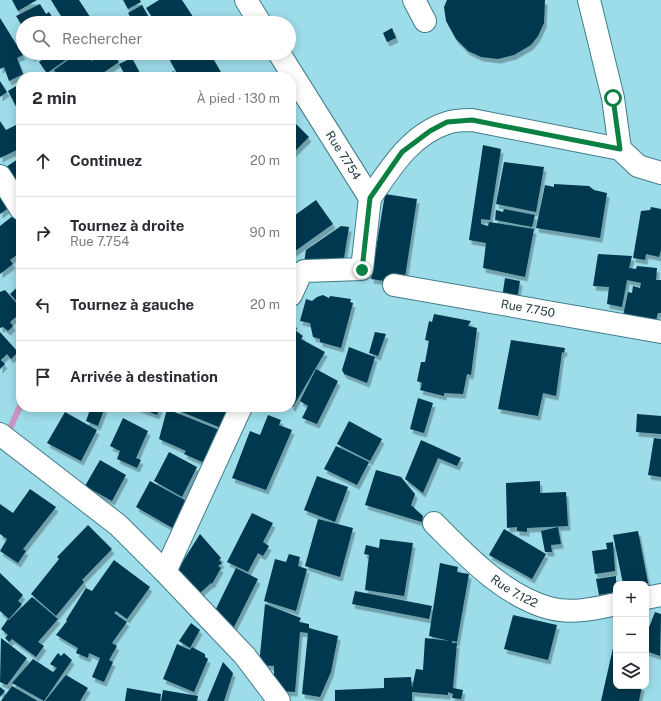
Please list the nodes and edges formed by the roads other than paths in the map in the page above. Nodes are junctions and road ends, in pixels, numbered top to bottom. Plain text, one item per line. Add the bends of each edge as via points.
1 (246, 0) edge
2 (414, 0) edge
3 (588, 0) edge
4 (256, 16) edge
5 (424, 21) dead end
6 (283, 60) edge
7 (291, 72) edge
8 (296, 80) edge
9 (620, 149) junction
10 (661, 173) edge
11 (0, 176) edge
12 (370, 198) junction
13 (16, 201) edge
14 (296, 284) edge
15 (394, 285) dead end
16 (661, 332) edge
17 (239, 412) edge
18 (0, 434) edge
19 (434, 523) dead end
20 (165, 572) junction
21 (661, 595) edge
22 (649, 597) edge
23 (613, 605) edge
24 (279, 701) edge

1 - 4 street
2 - 5 street
3 - 9 street via 613,98
6 - 7 street, Rue 7.754
8 - 12 street, Rue 7.754
9 - 10 street via 638,166
9 - 12 street via 500,124 472,120 447,122 402,152
11 - 13 street
12 - 14 street via 362,270 304,271
15 - 16 street, Rue 7.750
17 - 20 street
18 - 20 street via 118,525
19 - 23 street, Rue 7.122 via 469,559 518,595 549,608 592,610
20 - 24 street via 245,656
21 - 22 street

